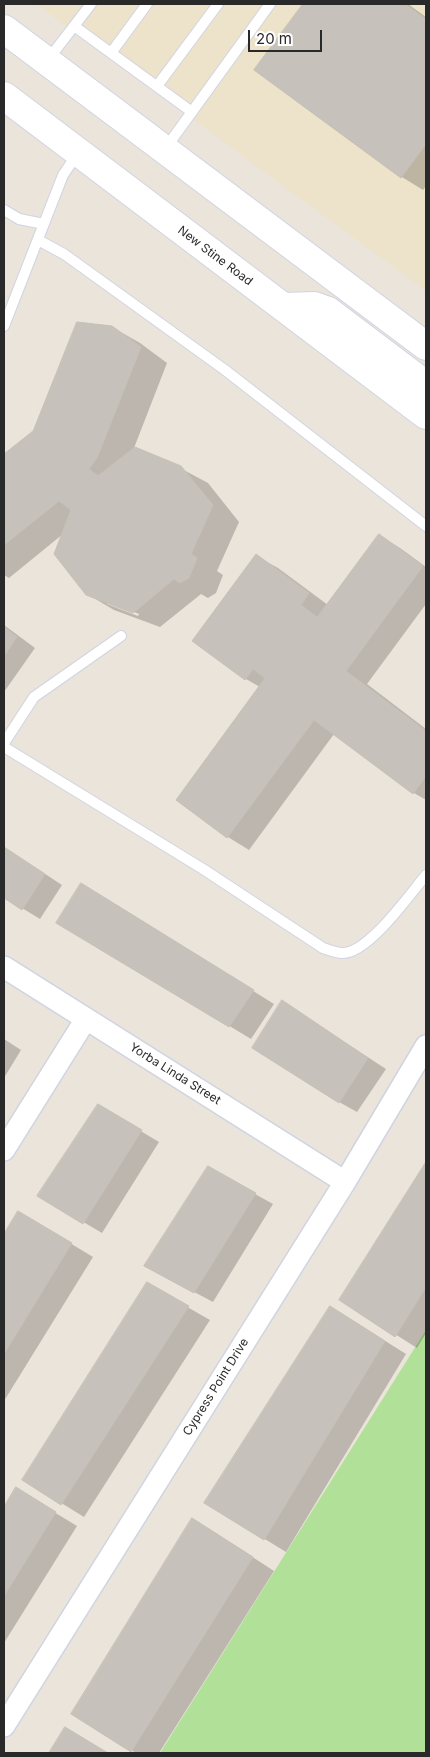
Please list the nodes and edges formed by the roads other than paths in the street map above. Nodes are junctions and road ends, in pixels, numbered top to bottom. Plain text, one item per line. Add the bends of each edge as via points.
1 (91, 4) edge
2 (147, 4) edge
3 (218, 4) edge
4 (270, 4) edge
5 (74, 26) junction
6 (4, 29) edge
7 (111, 52) junction
8 (47, 62) junction
9 (157, 86) junction
10 (4, 96) edge
11 (192, 112) junction
12 (164, 150) junction
13 (78, 152) junction
14 (4, 210) edge
15 (44, 224) junction
16 (38, 240) junction
17 (283, 307) junction
18 (4, 326) edge
19 (426, 346) edge
20 (426, 385) edge
21 (426, 415) edge
22 (426, 525) edge
23 (121, 636) dead end
24 (4, 743) edge
25 (4, 747) edge
26 (426, 875) edge
27 (4, 967) edge
28 (86, 1019) junction
29 (426, 1046) edge
30 (4, 1150) edge
31 (345, 1182) junction
32 (4, 1726) edge

1 - 5 lane
2 - 7 lane
3 - 9 lane
4 - 11 lane
5 - 7 lane
5 - 8 lane
6 - 8 main road
7 - 9 lane
8 - 12 main road
9 - 11 lane
10 - 13 main road, New Stine Road
11 - 12 lane
12 - 19 main road
13 - 15 lane via 63,175
13 - 17 main road, New Stine Road
14 - 15 lane via 19,220
15 - 16 lane
16 - 18 lane
16 - 22 lane via 64,254 225,370
17 - 20 main road via 314,306 328,310
17 - 21 main road, New Stine Road
23 - 24 lane via 34,697
25 - 26 lane via 203,869 323,948 343,954 357,949 374,936
27 - 28 street, Yorba Linda Street
28 - 30 street
28 - 31 street, Yorba Linda Street
29 - 31 street, Cypress Point Drive
31 - 32 street, Cypress Point Drive

